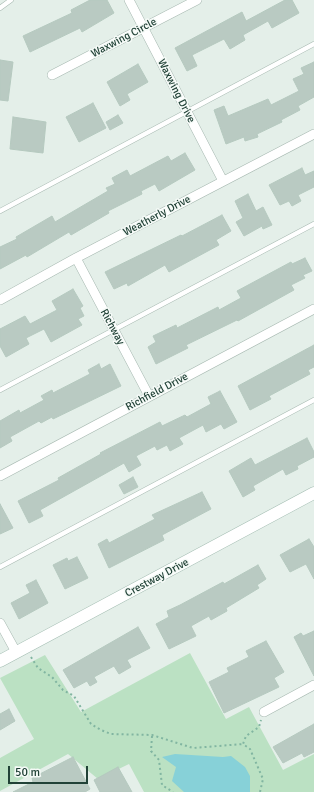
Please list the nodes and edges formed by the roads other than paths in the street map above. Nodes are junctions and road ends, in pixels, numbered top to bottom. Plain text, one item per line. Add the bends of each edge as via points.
1 (11, 0) edge
2 (129, 0) edge
3 (197, 0) edge
4 (0, 8) edge
5 (144, 28) junction
6 (314, 44) edge
7 (52, 76) dead end
8 (187, 112) junction
9 (314, 134) edge
10 (223, 181) junction
11 (0, 211) edge
12 (314, 224) edge
13 (76, 258) junction
14 (0, 300) edge
15 (314, 309) edge
16 (114, 330) junction
17 (0, 390) edge
18 (149, 396) junction
19 (314, 400) edge
20 (0, 476) edge
21 (314, 493) edge
22 (0, 567) edge
23 (0, 623) edge
24 (20, 650) junction
25 (0, 661) edge
26 (314, 685) edge
27 (264, 712) dead end

1 - 4 lane
2 - 5 street, Waxwing Drive
3 - 5 street, Waxwing Circle
5 - 7 street, Waxwing Circle
5 - 8 street, Waxwing Drive
6 - 8 lane
8 - 10 street, Waxwing Drive
8 - 11 lane
9 - 10 street, Weatherly Drive
10 - 13 street, Weatherly Drive
12 - 16 lane
13 - 14 street, Weatherly Drive
13 - 16 street, Richway
15 - 18 street, Richfield Drive
16 - 17 lane
16 - 18 street, Richway
18 - 20 street, Richfield Drive
19 - 22 lane
21 - 24 main road, Crestway Drive
23 - 24 street
24 - 25 main road, Crestway Drive
26 - 27 street

